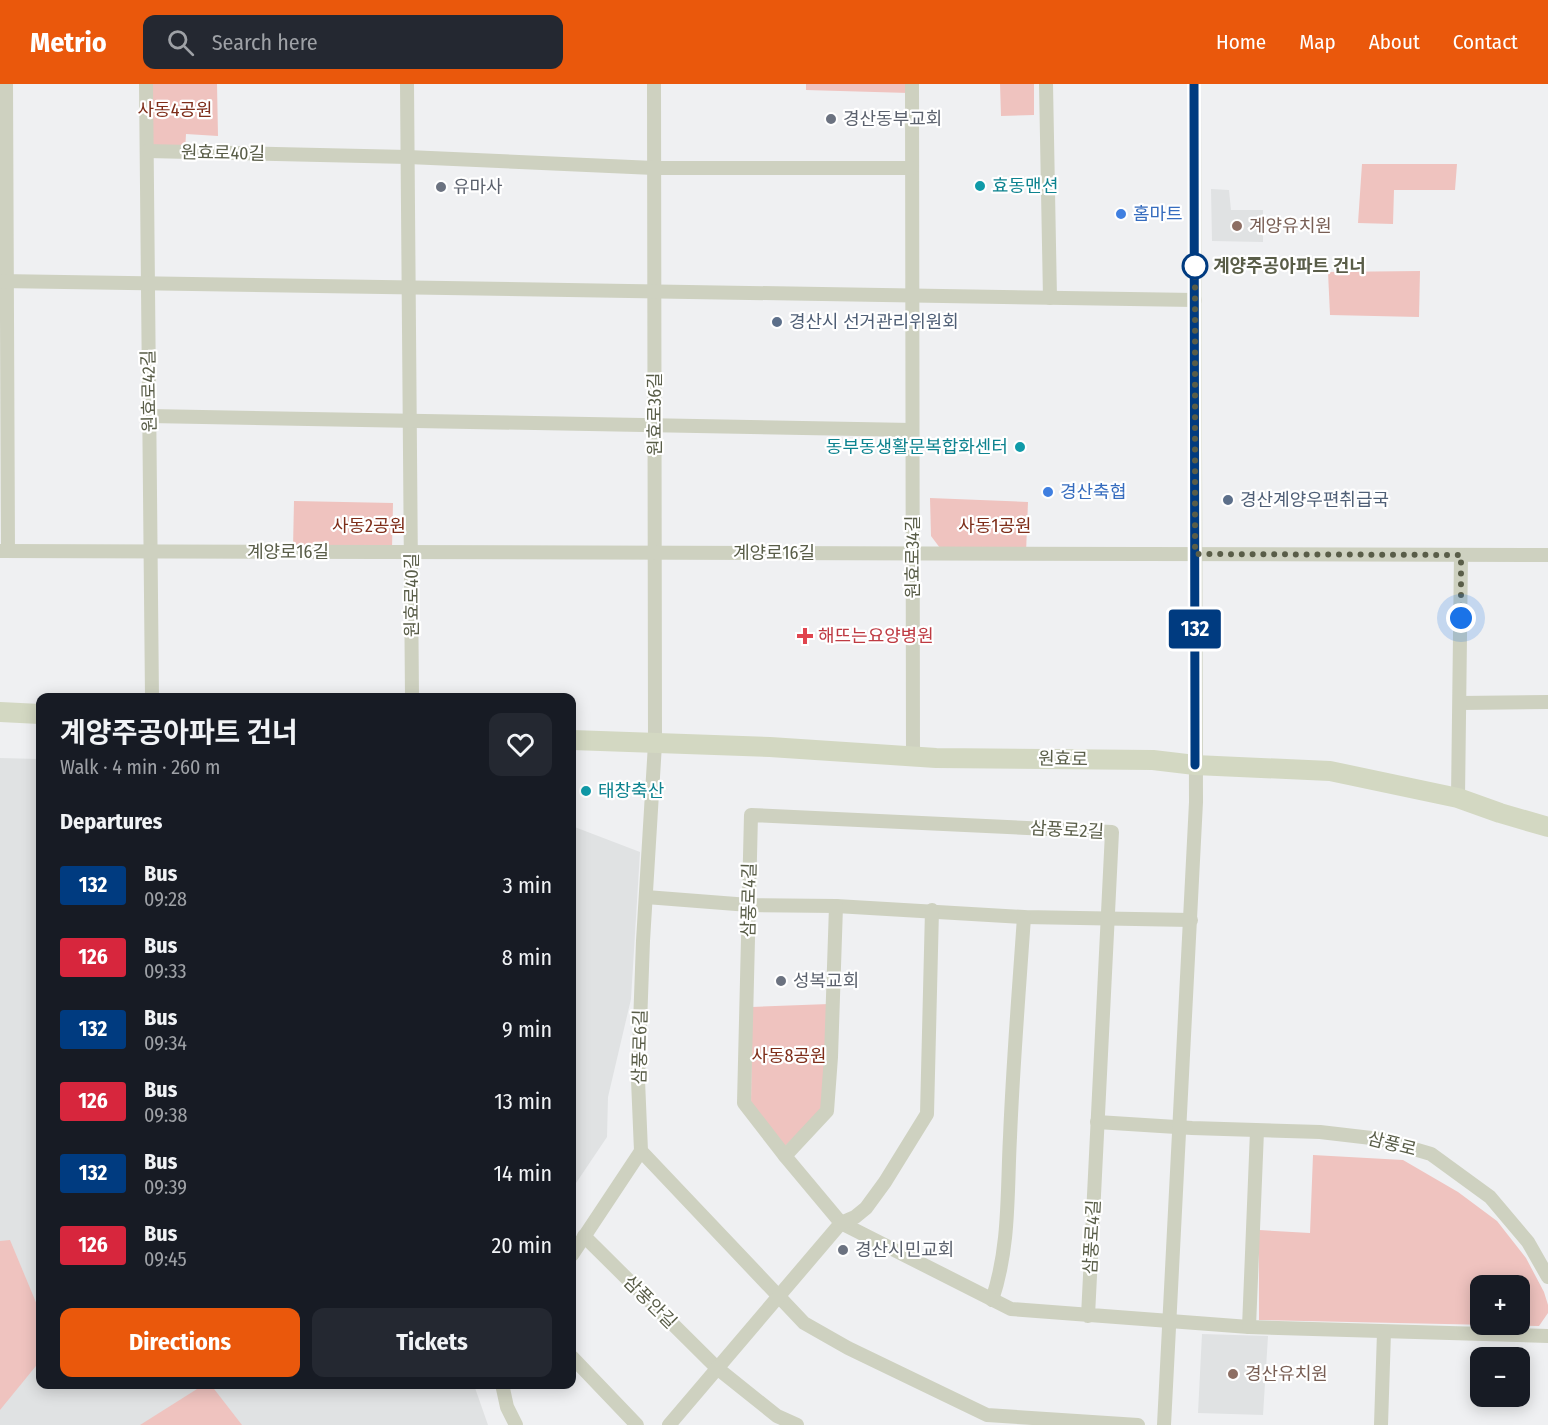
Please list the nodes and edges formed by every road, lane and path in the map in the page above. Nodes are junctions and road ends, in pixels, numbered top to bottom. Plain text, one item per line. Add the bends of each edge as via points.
1 (6, 84) edge
2 (146, 84) edge
3 (407, 84) edge
4 (654, 84) edge
5 (912, 84) edge
6 (1046, 84) edge
7 (1194, 84) edge
8 (147, 151) junction
9 (408, 157) junction
10 (654, 168) junction
11 (912, 168) junction
12 (3, 281) edge
13 (148, 284) junction
14 (409, 288) junction
15 (654, 291) junction
16 (912, 296) junction
17 (1050, 298) junction
18 (1195, 300) junction
19 (149, 416) junction
20 (410, 421) junction
21 (655, 425) junction
22 (912, 430) junction
23 (4, 551) edge
24 (151, 551) junction
25 (411, 552) junction
26 (655, 553) junction
27 (913, 554) junction
28 (1195, 554) junction
29 (1461, 555) junction
30 (1548, 555) edge
31 (152, 693) edge
32 (412, 693) edge
33 (1548, 702) edge
34 (1460, 703) junction
35 (0, 712) edge
36 (36, 714) edge
37 (576, 740) edge
38 (655, 744) junction
39 (913, 756) junction
40 (1195, 765) junction
41 (1458, 798) junction
42 (936, 824) joint
43 (1548, 827) edge
44 (646, 897) junction
45 (749, 905) junction
46 (836, 906) junction
47 (932, 910) junction
48 (1024, 917) junction
49 (1108, 918) junction
50 (1191, 920) junction
51 (1097, 1122) junction
52 (1180, 1127) junction
53 (1257, 1131) junction
54 (641, 1151) junction
55 (784, 1156) junction
56 (841, 1223) junction
57 (584, 1236) junction
58 (576, 1249) edge
59 (1548, 1277) edge
60 (778, 1295) junction
61 (992, 1300) junction
62 (1088, 1316) junction
63 (1168, 1321) junction
64 (1249, 1327) junction
65 (1384, 1332) junction
66 (1548, 1336) edge
67 (576, 1361) edge
68 (717, 1368) junction
69 (503, 1389) edge
70 (983, 1420) edge
71 (516, 1425) edge
72 (637, 1425) edge
73 (669, 1425) edge
74 (797, 1425) edge
75 (1138, 1425) edge
76 (1164, 1425) edge
77 (1381, 1425) edge

1 - 12 street
2 - 8 street, 원효로42길
3 - 9 street, 원효로40길
4 - 10 street, 원효로36길
5 - 11 street, 원효로34길
6 - 17 street
7 - 18 street
8 - 9 street, 원효로40길
8 - 13 street, 원효로42길
9 - 10 street, 원효로40길
9 - 14 street, 원효로40길
10 - 11 street
10 - 15 street, 원효로36길
11 - 16 street, 원효로34길
12 - 13 street
12 - 23 street
13 - 14 street
13 - 19 street, 원효로42길
14 - 15 street
14 - 20 street, 원효로40길
15 - 16 street
15 - 21 street, 원효로36길
16 - 17 street
16 - 22 street, 원효로34길
17 - 18 street
18 - 28 street
19 - 20 street
19 - 24 street, 원효로42길
20 - 21 street
20 - 25 street, 원효로40길
21 - 22 street
21 - 26 street, 원효로36길
22 - 27 street, 원효로34길
23 - 24 street, 계양로16길
24 - 25 street, 계양로16길
24 - 31 street, 원효로42길
25 - 26 street, 계양로16길
25 - 32 street, 원효로40길
26 - 27 street, 계양로16길
26 - 38 street, 원효로36길
27 - 28 street, 계양로16길
27 - 39 street, 원효로34길
28 - 29 street, 계양로16길
28 - 40 street
29 - 30 street, 계양로16길
29 - 34 street
33 - 34 street
34 - 41 street
35 - 36 main road
37 - 38 main road, 원효로
38 - 39 main road, 원효로
38 - 44 street, 삼풍로6길
39 - 40 main road, 원효로 via 1153,760
40 - 41 main road, 원효로 via 1330,771
40 - 50 street
41 - 43 main road, 원효로
42 - 45 street, 삼풍로4길 via 751,815
42 - 49 street, 삼풍로2길 via 1112,832
44 - 45 street
44 - 54 street, 삼풍로6길 via 638,1080
45 - 46 street
45 - 55 street, 삼풍로4길 via 744,1103
46 - 47 street
46 - 55 street via 827,1111
47 - 48 street
47 - 56 street via 927,1114 866,1208
48 - 49 street
48 - 61 street via 1010,1121 1008,1214 1002,1263
49 - 50 street
49 - 51 street, 삼풍로2길
50 - 52 street
51 - 52 street, 삼풍로
51 - 62 street, 삼풍로4길
52 - 53 street, 삼풍로
52 - 63 street
53 - 59 street, 삼풍로 via 1320,1132 1380,1139 1431,1154 1490,1197 1528,1242
53 - 64 street
54 - 57 street
54 - 60 street
55 - 56 street, 삼풍로4길
56 - 60 street
56 - 61 street, 삼풍로4길
57 - 58 street
57 - 68 street, 삼풍안길
60 - 68 street
60 - 70 street via 804,1323
61 - 62 street, 삼풍로4길 via 1011,1309
62 - 63 street, 삼풍로4길
63 - 64 street
63 - 76 street
64 - 65 street
65 - 66 street
65 - 77 street
67 - 72 street
68 - 73 street
68 - 74 street, 삼풍안길 via 777,1416
69 - 71 street
70 - 75 street

